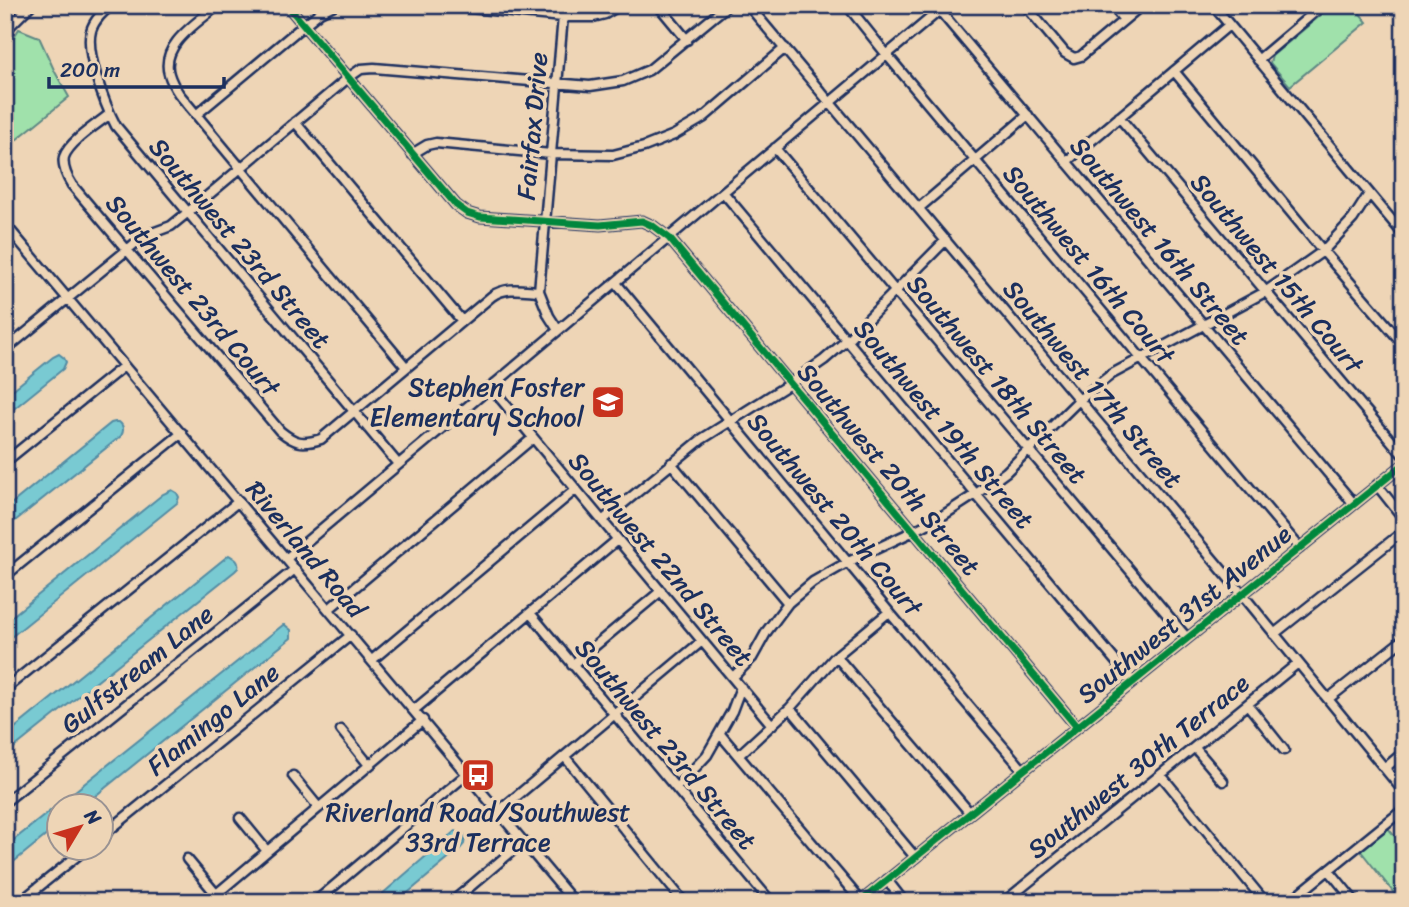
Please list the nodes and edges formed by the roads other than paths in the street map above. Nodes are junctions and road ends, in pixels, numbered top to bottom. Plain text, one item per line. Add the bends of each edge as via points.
1 (31, 5) edge
2 (111, 5) edge
3 (218, 5) edge
4 (288, 5) edge
5 (334, 5) edge
6 (438, 5) edge
7 (564, 5) edge
8 (620, 5) edge
9 (658, 5) edge
10 (727, 5) edge
11 (748, 5) edge
12 (847, 5) edge
13 (1025, 5) edge
14 (1112, 5) edge
15 (1142, 5) edge
16 (1213, 5) edge
17 (1323, 5) edge
18 (940, 7) edge
19 (563, 17) junction
20 (1124, 20) junction
21 (303, 25) junction
22 (1229, 25) junction
23 (5, 31) edge
24 (687, 40) junction
25 (785, 48) junction
26 (887, 55) junction
27 (1258, 60) junction
28 (1174, 71) junction
29 (348, 78) junction
30 (557, 84) junction
31 (830, 102) junction
32 (110, 114) junction
33 (1028, 115) junction
34 (196, 116) junction
35 (1119, 117) junction
36 (295, 122) junction
37 (775, 148) junction
38 (412, 154) junction
39 (551, 154) junction
40 (974, 159) junction
41 (1066, 162) junction
42 (240, 169) junction
43 (723, 192) junction
44 (1369, 194) junction
45 (919, 208) junction
46 (187, 213) junction
47 (545, 222) junction
48 (5, 224) edge
49 (8, 234) edge
50 (1404, 235) edge
51 (668, 238) junction
52 (946, 240) junction
53 (127, 249) junction
54 (1324, 251) junction
55 (616, 283) junction
56 (539, 291) junction
57 (896, 291) junction
58 (1265, 292) junction
59 (68, 299) junction
60 (462, 321) junction
61 (1203, 326) junction
62 (558, 330) junction
63 (847, 340) junction
64 (1404, 345) edge
65 (5, 350) edge
66 (1140, 358) junction
67 (124, 366) junction
68 (406, 367) junction
69 (791, 383) junction
70 (491, 387) junction
71 (1079, 400) junction
72 (354, 412) junction
73 (730, 421) junction
74 (182, 433) junction
75 (533, 438) junction
76 (1029, 449) junction
77 (1404, 456) edge
78 (5, 462) edge
79 (671, 463) junction
80 (398, 464) junction
81 (1404, 464) edge
82 (1377, 485) junction
83 (575, 490) junction
84 (976, 494) junction
85 (239, 500) junction
86 (1354, 504) junction
87 (1404, 519) edge
88 (602, 521) junction
89 (914, 531) junction
90 (1404, 531) edge
91 (617, 540) junction
92 (1300, 548) junction
93 (287, 558) junction
94 (848, 562) junction
95 (295, 569) junction
96 (5, 576) edge
97 (661, 591) junction
98 (1242, 594) junction
99 (788, 603) junction
100 (330, 609) junction
101 (889, 612) junction
102 (530, 613) junction
103 (1274, 634) junction
104 (351, 635) junction
105 (1187, 638) junction
106 (1404, 639) edge
107 (702, 641) junction
108 (836, 656) junction
109 (372, 660) junction
110 (1298, 663) junction
111 (572, 665) junction
112 (733, 677) junction
113 (1133, 682) junction
114 (741, 687) junction
115 (5, 689) edge
116 (1328, 699) junction
117 (1248, 705) junction
118 (790, 708) junction
119 (414, 710) junction
120 (615, 715) junction
121 (423, 720) junction
122 (772, 724) junction
123 (1077, 727) junction
124 (341, 730) dead end
125 (720, 734) junction
126 (1195, 748) junction
127 (1284, 750) dead end
128 (1404, 752) edge
129 (738, 755) junction
130 (565, 757) junction
131 (369, 765) junction
132 (1384, 768) junction
133 (1023, 770) junction
134 (467, 774) junction
135 (1161, 775) junction
136 (293, 776) dead end
137 (1223, 781) dead end
138 (676, 788) junction
139 (1404, 792) edge
140 (5, 802) edge
141 (319, 808) junction
142 (1404, 809) edge
143 (499, 811) junction
144 (970, 813) junction
145 (240, 818) dead end
146 (116, 825) edge
147 (524, 841) junction
148 (267, 851) junction
149 (915, 857) junction
150 (187, 859) dead end
151 (70, 862) edge
152 (1329, 870) junction
153 (887, 880) junction
154 (216, 894) junction
155 (860, 901) edge
156 (20, 902) edge
157 (207, 902) edge
158 (315, 902) edge
159 (452, 902) edge
160 (574, 902) edge
161 (684, 902) edge
162 (771, 902) edge
163 (904, 902) edge
164 (1004, 902) edge
165 (1265, 902) edge
166 (1289, 902) edge
167 (1355, 902) edge

1 - 23 street
2 - 32 street, Southwest 23rd Street via 92,29 90,43
3 - 34 street via 179,39 167,59 178,94
4 - 21 street
5 - 21 street
6 - 19 street
7 - 19 street, Fairfax Drive
8 - 19 street via 593,17
9 - 24 street
10 - 24 street
11 - 25 street, Southwest 17th Street
12 - 26 street, Southwest 16th Court
13 - 20 street via 1074,58
14 - 20 street
15 - 20 street
16 - 22 street
17 - 27 street
18 - 26 street
18 - 33 street, Southwest 16th Street
19 - 30 street, Fairfax Drive
21 - 29 street
21 - 34 street
22 - 27 street
22 - 28 street
24 - 30 street via 649,70 623,81
25 - 31 street, Southwest 17th Street
25 - 39 street via 703,118 674,135 612,155
26 - 31 street
26 - 40 street, Southwest 16th Court
27 - 44 street
28 - 35 street
28 - 54 street
29 - 30 street via 361,69 374,68
29 - 36 street
29 - 38 street
30 - 39 street, Fairfax Drive
31 - 37 street
31 - 45 street, Southwest 17th Street
32 - 46 street, Southwest 23rd Street
32 - 53 street, Southwest 23rd Court via 70,148 64,167 72,184
33 - 40 street
33 - 41 street, Southwest 16th Street
34 - 42 street
35 - 41 street
35 - 58 street, Southwest 15th Court
36 - 42 street
36 - 60 street
37 - 43 street
37 - 57 street, Southwest 18th Street
38 - 39 street via 436,143
38 - 47 street via 467,213
39 - 47 street, Fairfax Drive
40 - 45 street
40 - 66 street, Southwest 16th Court
41 - 61 street, Southwest 16th Street
42 - 46 street
42 - 68 street
43 - 51 street
43 - 63 street, Southwest 19th Street
44 - 50 street
44 - 54 street
45 - 52 street, Southwest 17th Street
46 - 53 street
46 - 72 street, Southwest 23rd Street
47 - 51 street via 600,225 642,221
47 - 56 street, Fairfax Drive
48 - 49 street, Riverland Road
49 - 59 street, Riverland Road
51 - 55 street
51 - 69 street, Southwest 20th Street
52 - 57 street
52 - 71 street, Southwest 17th Street
53 - 59 street
53 - 72 street, Southwest 23rd Court via 290,439 308,443 321,439
54 - 58 street
54 - 64 street
55 - 62 street
55 - 73 street, Southwest 20th Court
56 - 60 street via 501,290
56 - 62 street, Fairfax Drive
57 - 63 street
57 - 76 street, Southwest 18th Street
58 - 61 street
58 - 77 street, Southwest 15th Court
59 - 65 street
59 - 67 street, Riverland Road
60 - 68 street
61 - 66 street
61 - 86 street, Southwest 16th Street
62 - 70 street
63 - 69 street
63 - 84 street, Southwest 19th Street
66 - 71 street
66 - 92 street, Southwest 16th Court
67 - 74 street, Riverland Road
67 - 78 street
68 - 72 street
69 - 73 street
69 - 89 street, Southwest 20th Street
70 - 75 street, Southwest 22nd Street
70 - 80 street
71 - 76 street
71 - 98 street, Southwest 17th Street
72 - 80 street, Southwest 23rd Street
73 - 79 street
73 - 94 street, Southwest 20th Court
74 - 85 street, Riverland Road
74 - 96 street
75 - 83 street, Southwest 22nd Street
75 - 100 street
76 - 84 street
76 - 105 street, Southwest 18th Street
79 - 88 street
79 - 99 street
80 - 93 street
81 - 82 street, Southwest 31st Avenue
82 - 86 street, Southwest 31st Avenue
82 - 87 street
83 - 88 street, Southwest 22nd Street
83 - 109 street
84 - 89 street
84 - 113 street, Southwest 19th Street
85 - 93 street, Riverland Road
85 - 115 street
86 - 92 street, Southwest 31st Avenue
88 - 91 street, Southwest 22nd Street
89 - 94 street
89 - 123 street, Southwest 20th Street
90 - 103 street
91 - 97 street, Southwest 22nd Street
91 - 102 street
92 - 98 street, Southwest 31st Avenue
93 - 95 street, Riverland Road
94 - 99 street
94 - 101 street, Southwest 20th Court
95 - 100 street, Riverland Road
95 - 140 street, Gulfstream Lane
97 - 107 street, Southwest 22nd Street
97 - 111 street
98 - 103 street, Southwest 17th Street
98 - 105 street, Southwest 31st Avenue
99 - 112 street via 752,658
100 - 104 street, Riverland Road
101 - 108 street
101 - 133 street, Southwest 20th Court
102 - 111 street, Southwest 23rd Street
102 - 119 street
103 - 110 street, Southwest 17th Street
104 - 109 street, Riverland Road
104 - 146 street, Flamingo Lane
105 - 113 street, Southwest 31st Avenue
106 - 116 street
107 - 112 street, Southwest 22nd Street
107 - 120 street
108 - 118 street
108 - 144 street
109 - 119 street, Riverland Road
110 - 116 street, Southwest 17th Street
110 - 117 street, Southwest 30th Terrace
111 - 120 street, Southwest 23rd Street
112 - 114 street, Southwest 22nd Street
113 - 123 street, Southwest 31st Avenue
114 - 122 street, Southwest 22nd Street
114 - 125 street
116 - 132 street, Southwest 17th Street
117 - 126 street, Southwest 30th Terrace
117 - 127 street
118 - 122 street
118 - 149 street
119 - 121 street, Riverland Road
120 - 130 street
120 - 138 street, Southwest 23rd Street
121 - 131 street
121 - 134 street, Riverland Road
122 - 129 street
123 - 133 street, Southwest 31st Avenue
124 - 131 street
125 - 129 street
125 - 138 street
126 - 135 street, Southwest 30th Terrace
126 - 137 street
128 - 132 street
129 - 155 street
130 - 143 street
130 - 161 street
131 - 141 street
132 - 139 street, Southwest 17th Street
133 - 144 street, Southwest 31st Avenue
134 - 143 street, Riverland Road
134 - 158 street
135 - 164 street, Southwest 30th Terrace
135 - 165 street
136 - 141 street
138 - 162 street, Southwest 23rd Street
141 - 148 street
142 - 152 street
143 - 147 street, Riverland Road
144 - 149 street, Southwest 31st Avenue
145 - 148 street
147 - 159 street
147 - 160 street, Riverland Road
148 - 154 street
149 - 153 street, Southwest 31st Avenue
150 - 154 street
151 - 156 street
152 - 166 street
152 - 167 street
153 - 155 street, Southwest 31st Avenue
153 - 163 street
154 - 157 street

